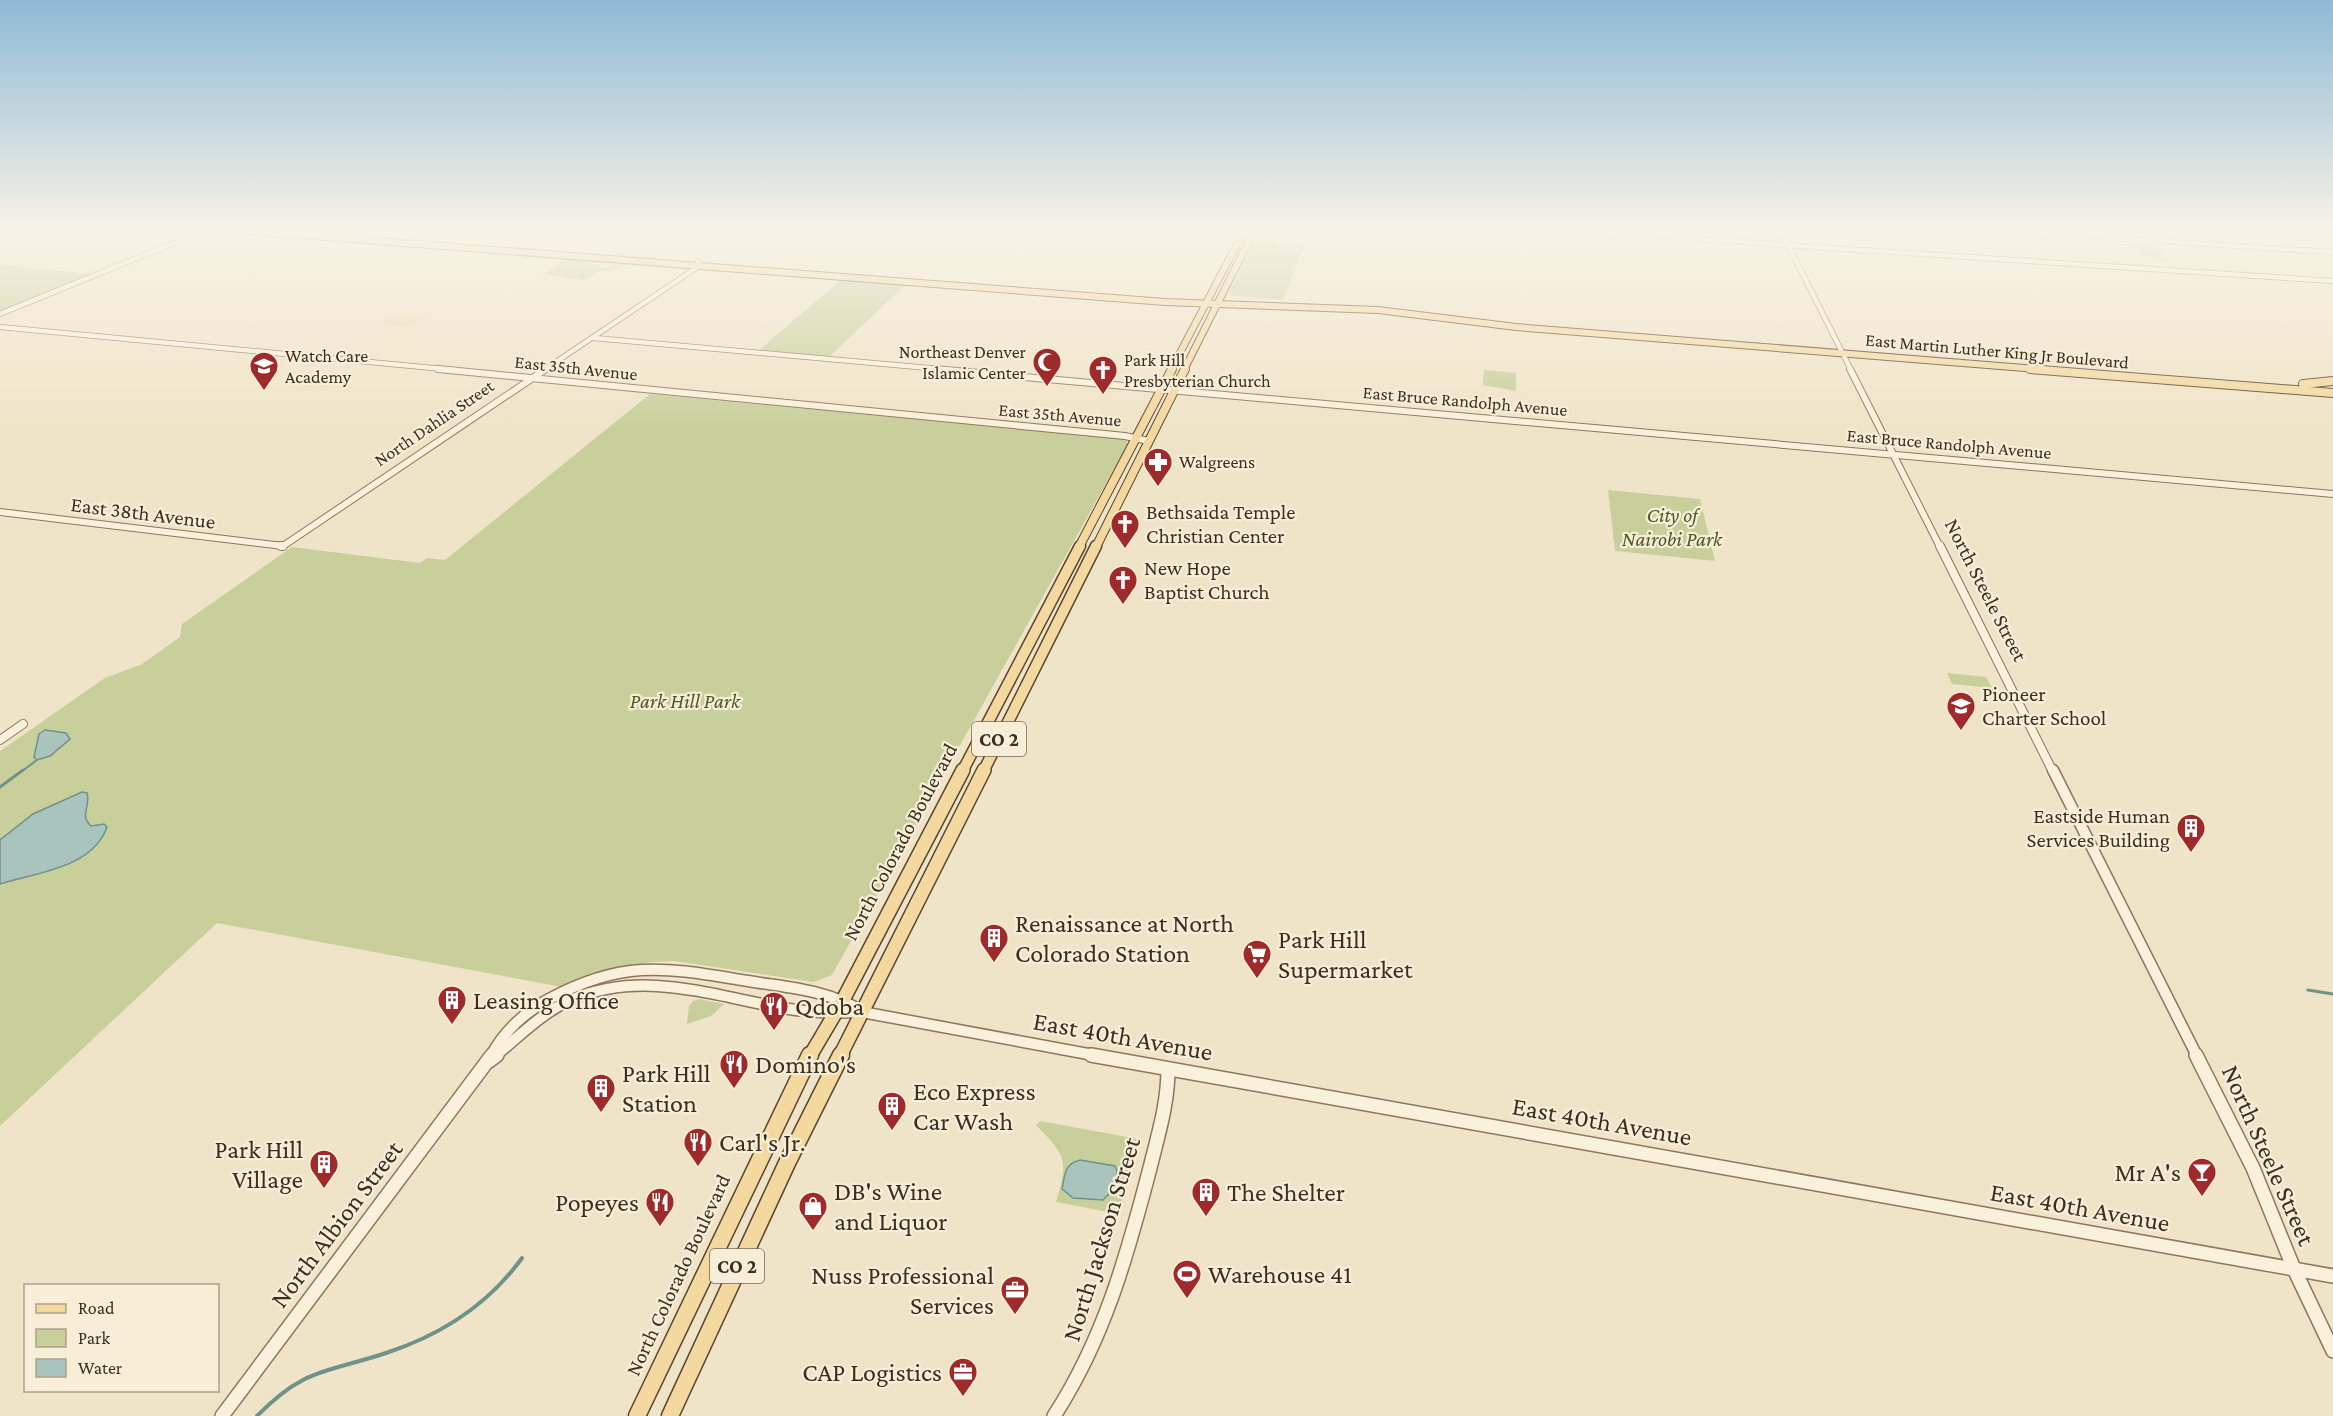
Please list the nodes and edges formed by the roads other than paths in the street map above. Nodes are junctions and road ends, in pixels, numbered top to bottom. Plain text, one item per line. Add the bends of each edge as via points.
1 (46, 295) edge
2 (656, 295) edge
3 (1137, 295) edge
4 (1152, 295) edge
5 (1211, 295) edge
6 (1222, 295) edge
7 (1226, 295) edge
8 (1813, 295) edge
9 (1209, 299) junction
10 (1218, 303) junction
11 (1287, 303) junction
12 (0, 314) edge
13 (0, 327) edge
14 (594, 338) junction
15 (1843, 352) junction
16 (533, 379) junction
17 (2333, 381) edge
18 (1162, 389) junction
19 (1174, 390) junction
20 (2333, 393) edge
21 (1142, 439) junction
22 (1895, 455) junction
23 (2333, 494) edge
24 (0, 512) edge
25 (283, 546) joint
26 (22, 724) dead end
27 (0, 740) edge
28 (843, 1000) junction
29 (862, 1012) junction
30 (832, 1016) junction
31 (489, 1061) junction
32 (1167, 1069) junction
33 (2294, 1269) junction
34 (2333, 1276) edge
35 (2333, 1351) edge
36 (222, 1416) edge
37 (637, 1416) edge
38 (670, 1416) edge
39 (1054, 1416) edge

1 - 12 street
2 - 14 street, North Dahlia Street
3 - 9 main road, East Martin Luther King Jr Boulevard
4 - 9 main road, East Martin Luther King Jr Boulevard
5 - 9 main road, North Colorado Boulevard / CO 2
6 - 10 main road, North Colorado Boulevard / CO 2
7 - 11 main road
8 - 15 street, North Steele Street
9 - 10 main road, East Martin Luther King Jr Boulevard
9 - 18 main road, North Colorado Boulevard / CO 2
10 - 11 main road, East Martin Luther King Jr Boulevard
10 - 15 main road, East Martin Luther King Jr Boulevard via 1378,310 1495,325
10 - 19 main road, North Colorado Boulevard / CO 2
11 - 15 main road, East Martin Luther King Jr Boulevard via 1370,304 1496,320
13 - 16 street, East 35th Avenue
14 - 16 street, North Dahlia Street
14 - 18 street, East Bruce Randolph Avenue
15 - 17 main road, East Martin Luther King Jr Boulevard via 2282,384
15 - 20 main road, East Martin Luther King Jr Boulevard
15 - 22 street, North Steele Street
16 - 21 street, East 35th Avenue
16 - 25 street, North Dahlia Street
18 - 19 street, East Bruce Randolph Avenue
18 - 21 main road, North Colorado Boulevard / CO 2
19 - 21 main road, North Colorado Boulevard / CO 2
19 - 22 street, East Bruce Randolph Avenue
21 - 28 main road, North Colorado Boulevard / CO 2
21 - 29 main road, North Colorado Boulevard / CO 2
22 - 23 street, East Bruce Randolph Avenue
22 - 33 street, North Steele Street via 2253,1168
24 - 25 street, East 38th Avenue
26 - 27 street
28 - 29 street, East 40th Avenue
28 - 30 main road, North Colorado Boulevard / CO 2
28 - 31 street, East 40th Avenue via 822,992 678,968 630,968 593,978 539,1005 508,1032
29 - 30 street, East 40th Avenue
29 - 32 street, East 40th Avenue
29 - 38 main road, North Colorado Boulevard / CO 2 via 748,1242
30 - 31 street, East 40th Avenue via 663,983 627,984 585,994 557,1007
30 - 37 main road, North Colorado Boulevard / CO 2 via 762,1152
31 - 36 street, North Albion Street
32 - 33 street, East 40th Avenue
32 - 39 street, North Jackson Street via 1169,1092 1111,1304 1089,1357
33 - 34 street, East 40th Avenue
33 - 35 street, North Steele Street

